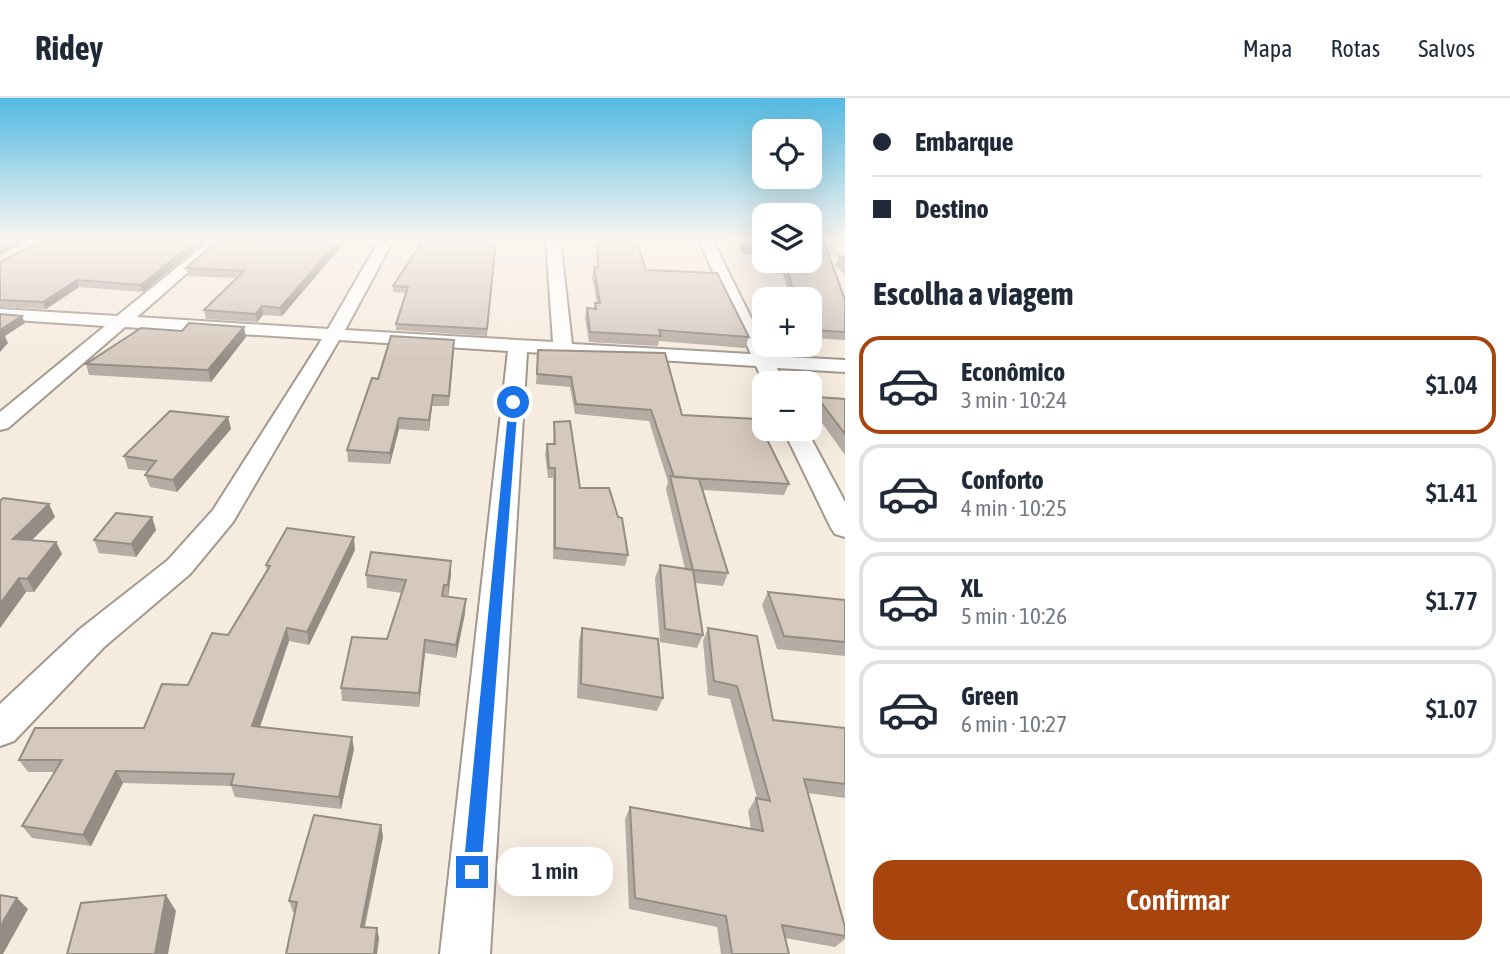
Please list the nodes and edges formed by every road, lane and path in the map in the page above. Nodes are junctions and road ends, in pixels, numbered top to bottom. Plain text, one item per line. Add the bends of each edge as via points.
1 (174, 279) edge
2 (365, 279) edge
3 (557, 279) edge
4 (724, 279) edge
5 (0, 314) edge
6 (125, 321) junction
7 (334, 334) junction
8 (518, 347) junction
9 (563, 349) junction
10 (763, 359) junction
11 (845, 366) edge
12 (768, 371) edge
13 (0, 423) edge
14 (800, 441) edge
15 (845, 528) edge
16 (0, 729) edge
17 (465, 954) edge

1 - 6 street
2 - 7 street
3 - 9 street
4 - 10 street
5 - 6 street
6 - 7 street
6 - 13 street
7 - 8 street
7 - 16 street via 223,516 179,567 92,638
8 - 9 street
8 - 17 street
9 - 10 street
10 - 11 street
10 - 12 street
14 - 15 street

